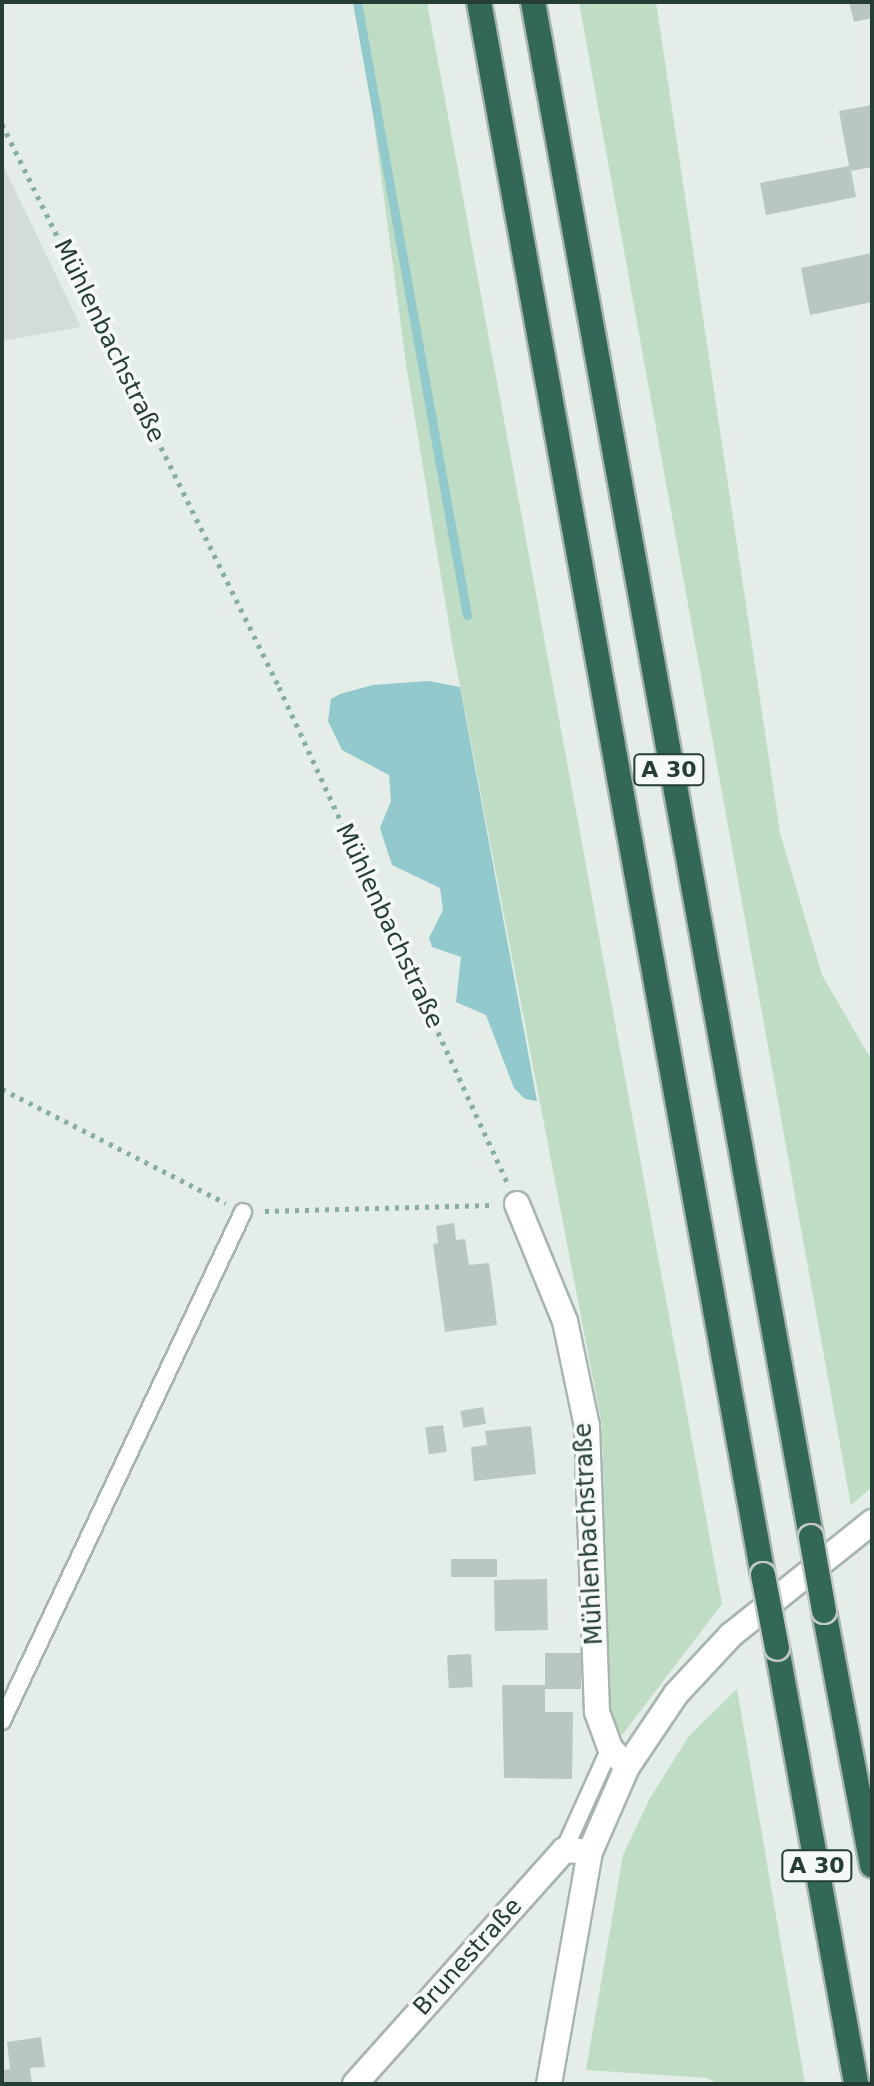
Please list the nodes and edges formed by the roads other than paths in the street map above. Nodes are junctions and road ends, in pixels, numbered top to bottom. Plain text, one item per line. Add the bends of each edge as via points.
1 (479, 2) edge
2 (533, 2) edge
3 (517, 1204) road end
4 (243, 1212) road end
5 (872, 1522) edge
6 (2, 1721) edge
7 (610, 1748) junction
8 (627, 1767) junction
9 (564, 1850) junction
10 (590, 1852) junction
11 (872, 1866) edge
12 (355, 2084) edge
13 (549, 2084) edge
14 (856, 2084) edge

1 - 14 highway, A 30, bridge
2 - 11 highway, A 30, bridge
3 - 7 street, Mühlenbachstraße via 565,1321 587,1426 597,1712
4 - 6 lane
5 - 8 street via 731,1635 676,1694
7 - 8 street, Mühlenbachstraße
7 - 9 lane
8 - 10 street
9 - 10 street
9 - 12 street, Brunestraße
10 - 13 street

